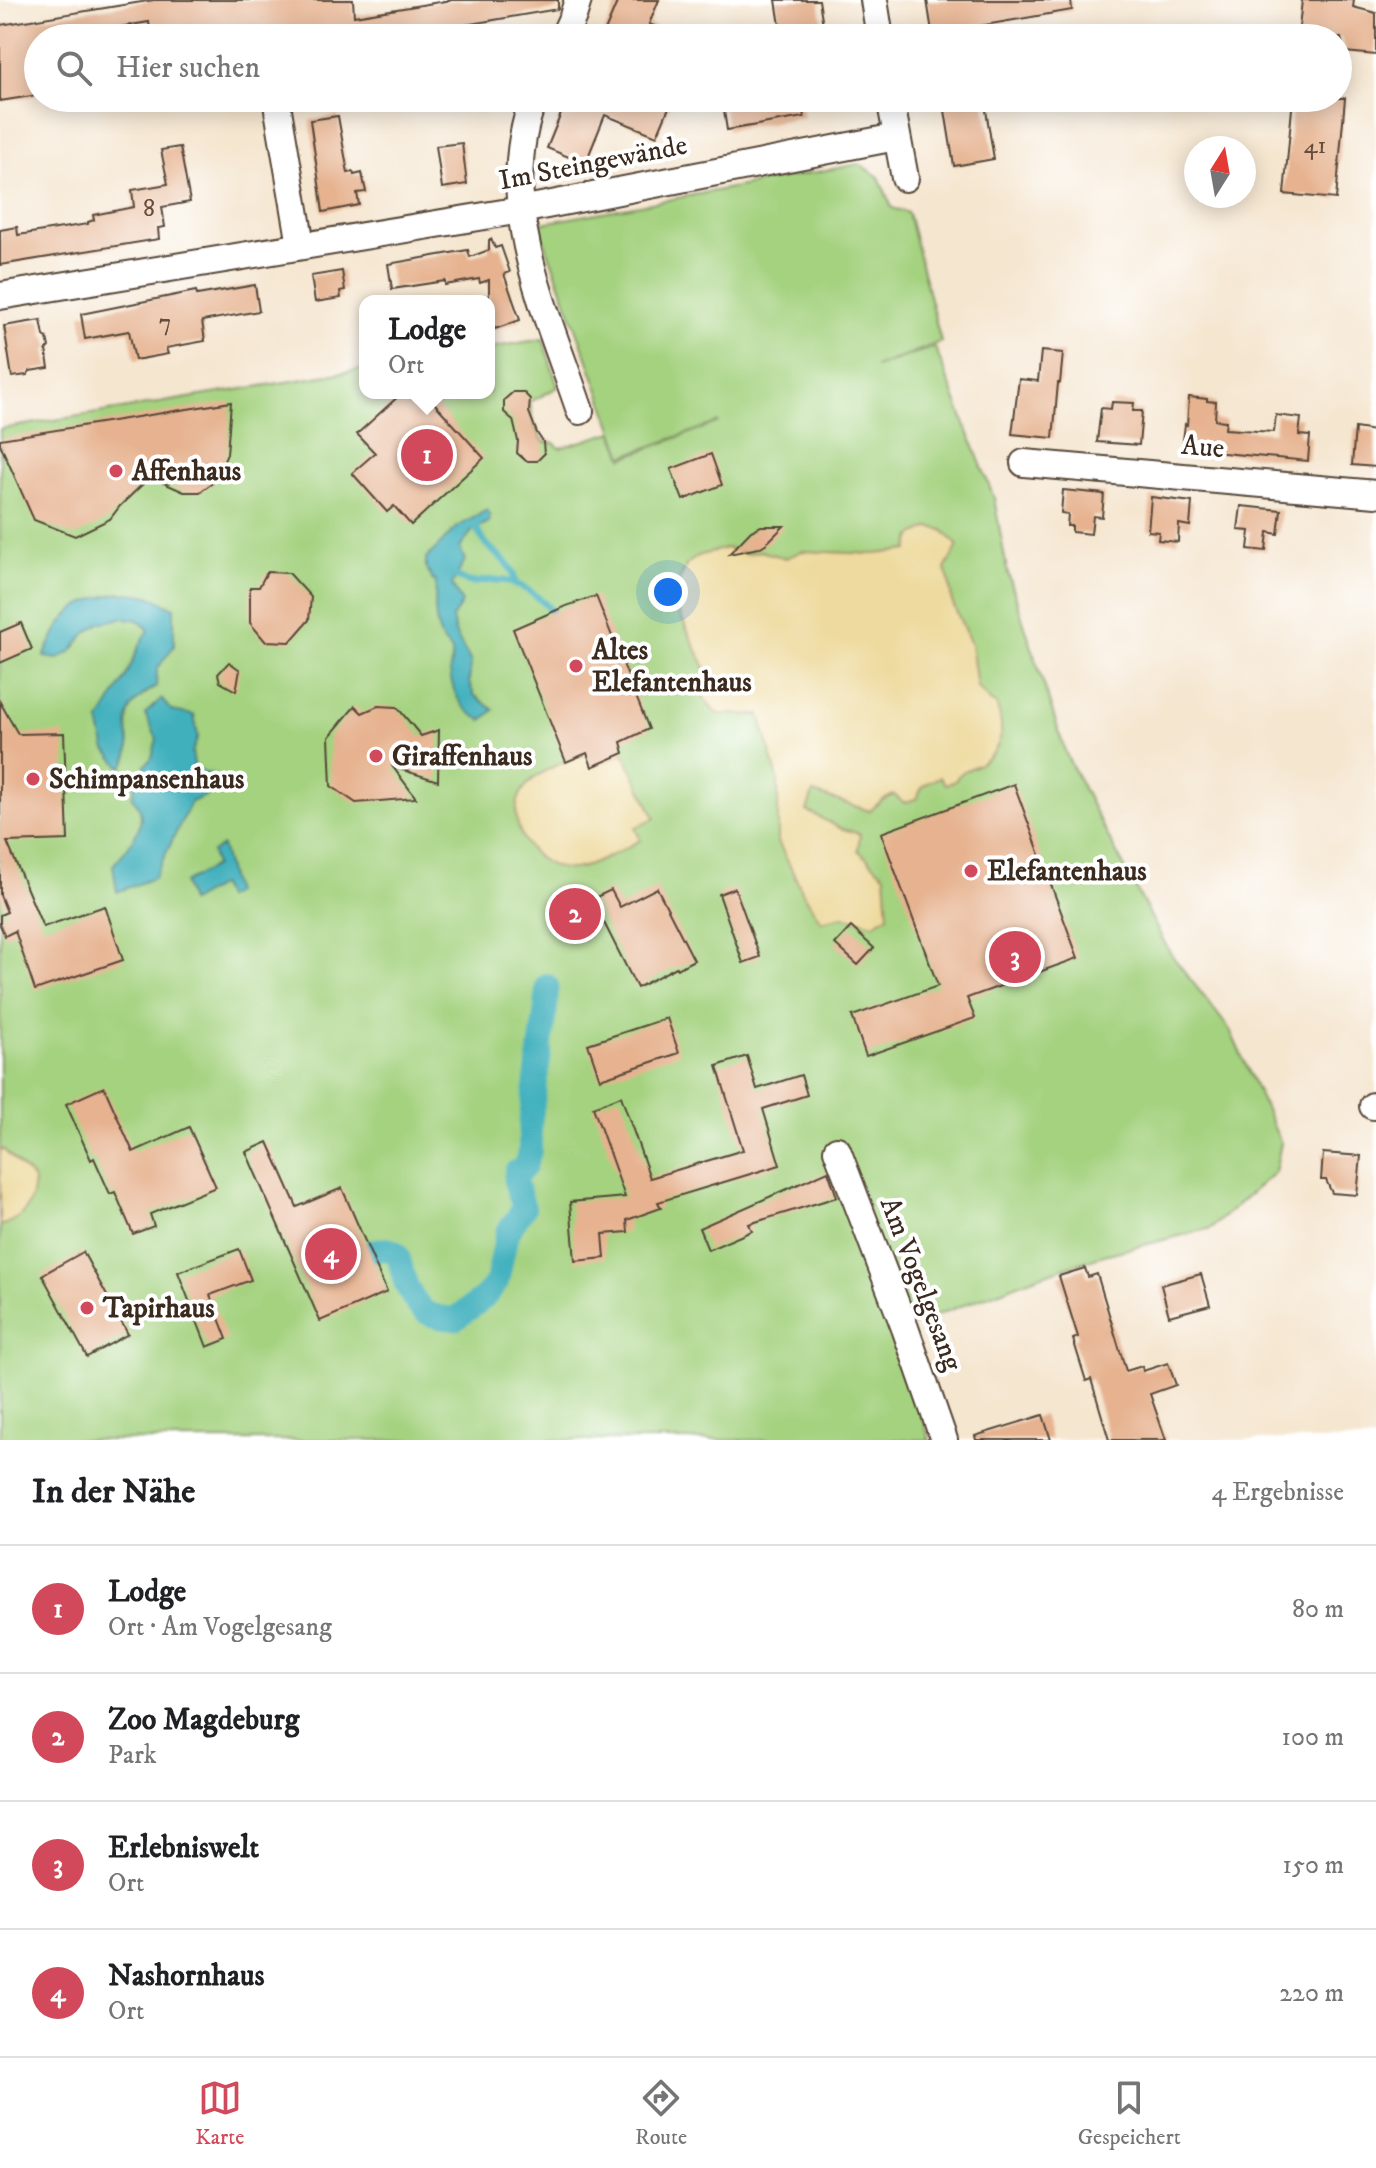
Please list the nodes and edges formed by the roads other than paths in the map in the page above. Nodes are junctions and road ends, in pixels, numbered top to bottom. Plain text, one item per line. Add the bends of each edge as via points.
1 (578, 0) edge
2 (874, 0) edge
3 (569, 24) edge
4 (878, 24) edge
5 (278, 112) edge
6 (530, 112) edge
7 (892, 112) edge
8 (896, 137) junction
9 (905, 178) dead end
10 (521, 210) junction
11 (301, 245) junction
12 (0, 296) edge
13 (580, 411) dead end
14 (1024, 463) dead end
15 (1376, 494) edge
16 (837, 1150) dead end
17 (944, 1440) edge

1 - 3 street
2 - 4 street
5 - 11 street
6 - 10 street via 520,158
7 - 8 street
8 - 9 street
8 - 10 street, Im Steingewände
10 - 11 street, Im Steingewände
10 - 13 street via 525,245
11 - 12 street, Im Steingewände
14 - 15 street, Aue
16 - 17 street, Am Vogelgesang

